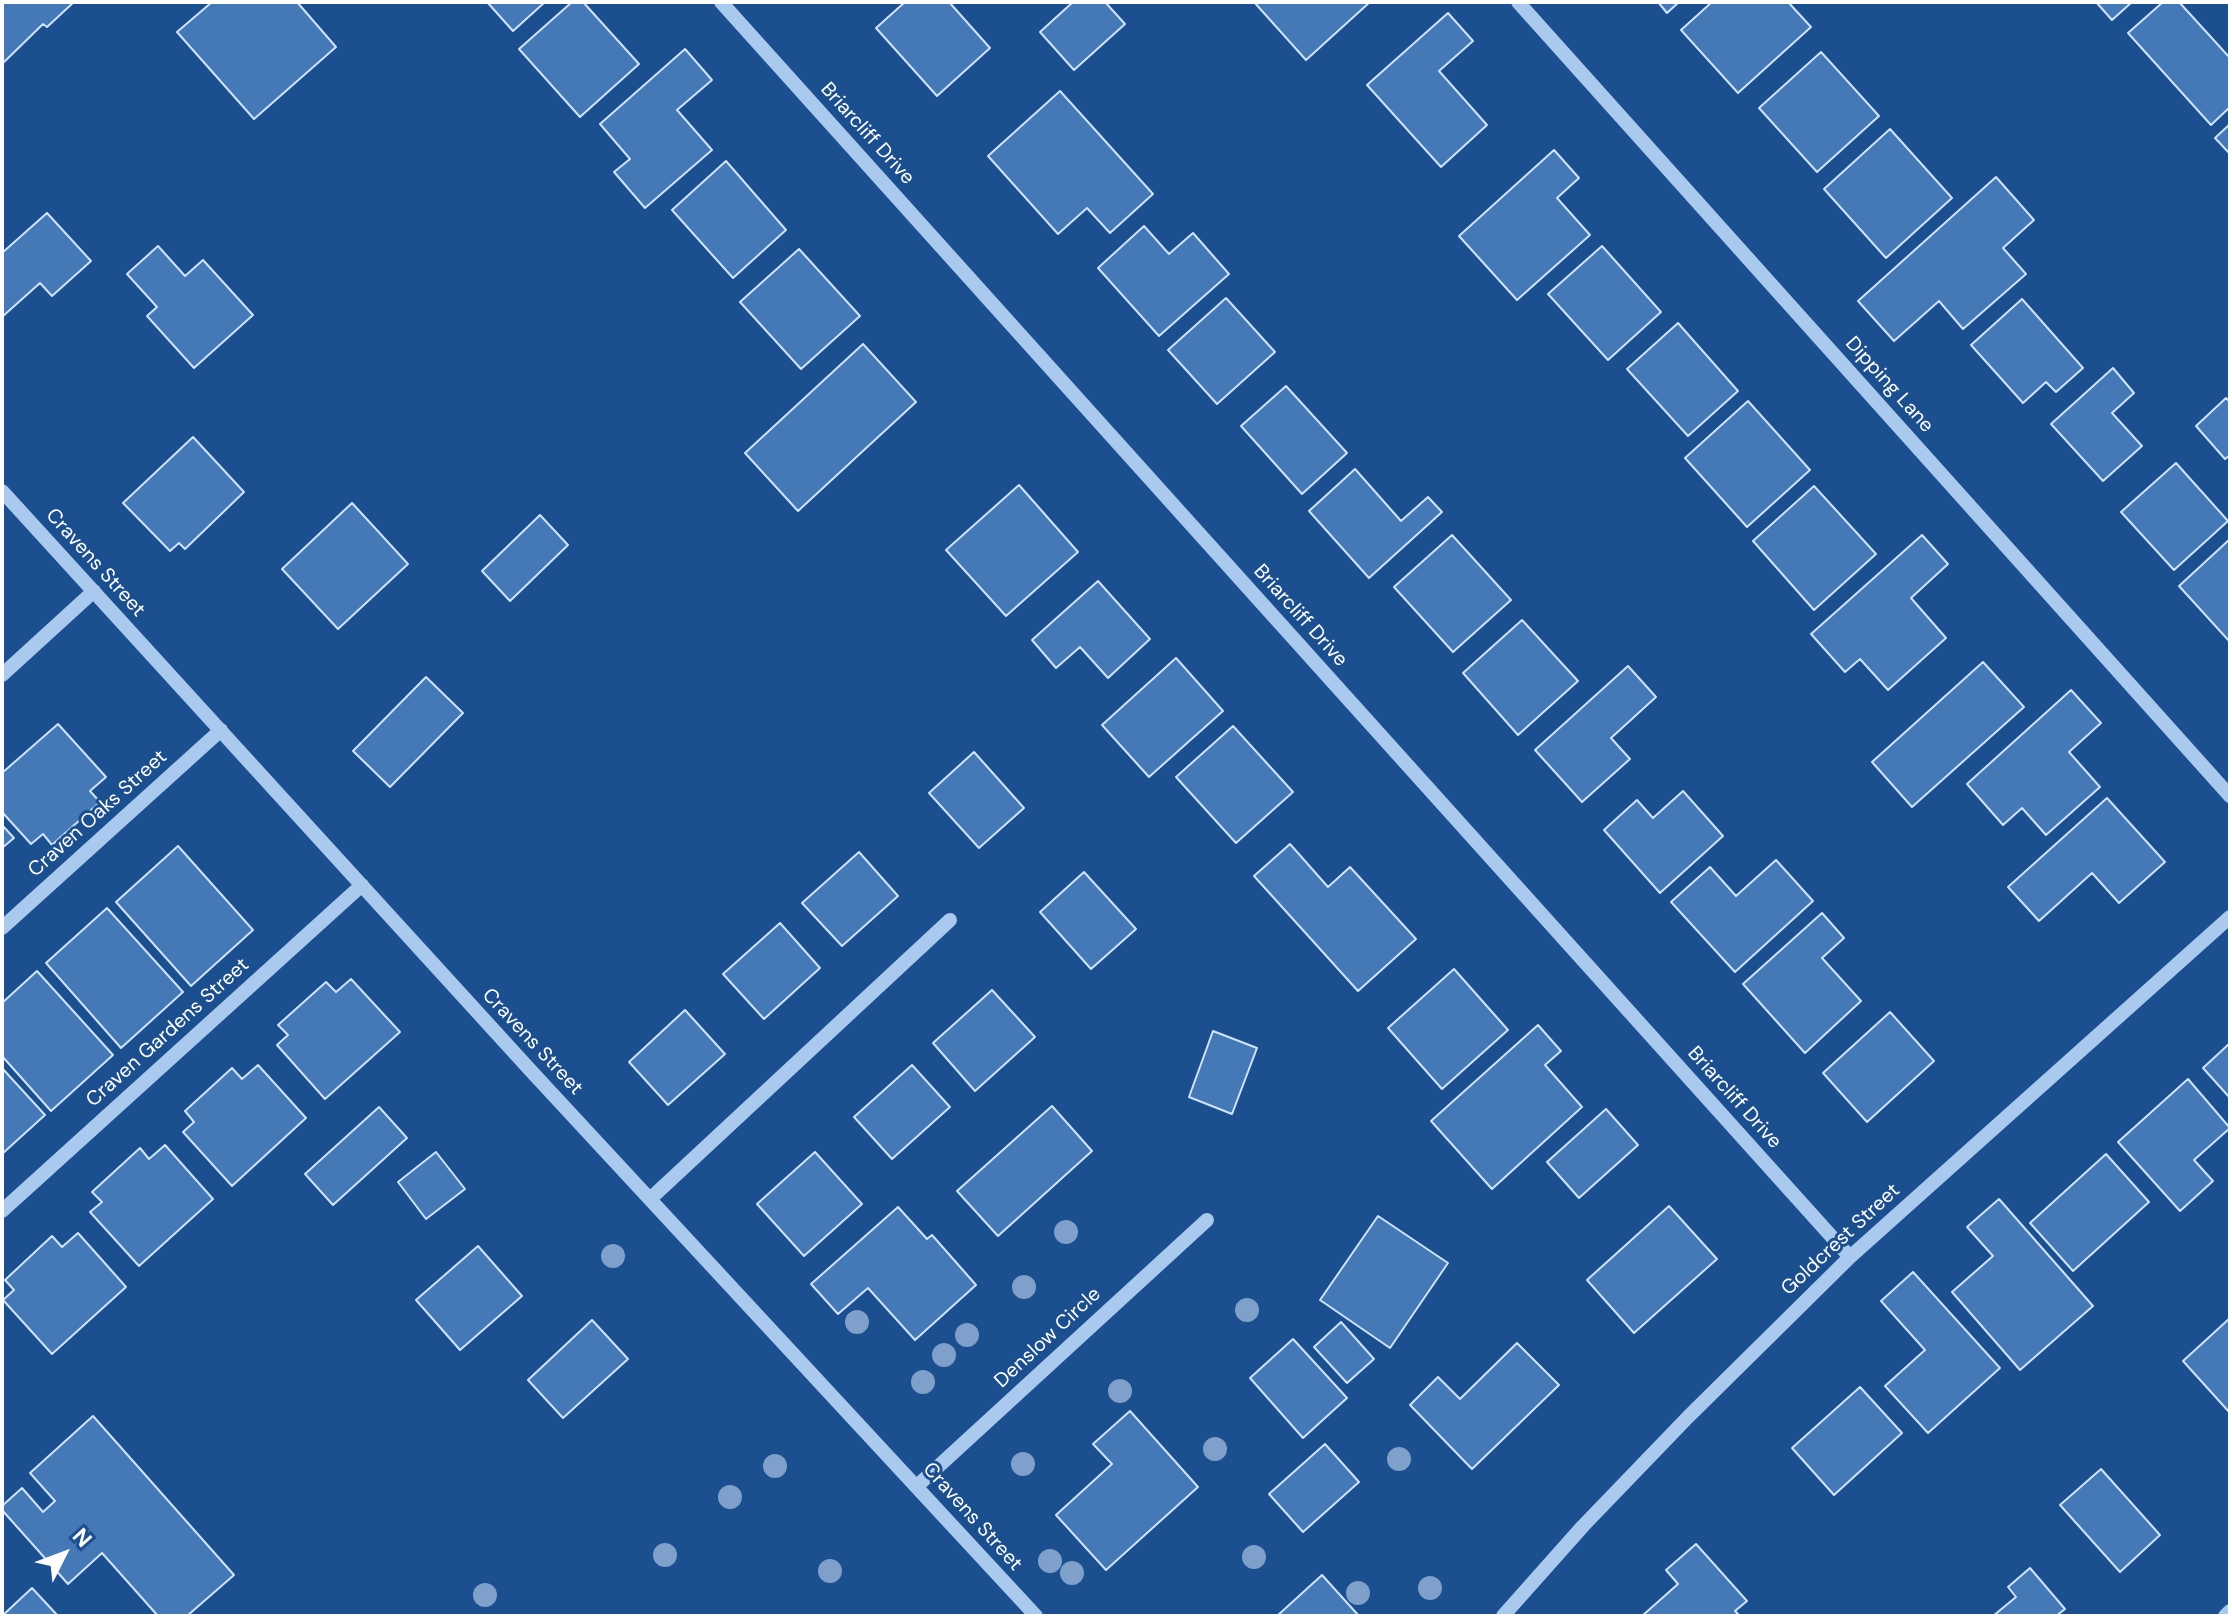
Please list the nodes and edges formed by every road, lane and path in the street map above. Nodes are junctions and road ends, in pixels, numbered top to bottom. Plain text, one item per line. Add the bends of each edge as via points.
1 (721, 2) edge
2 (1518, 2) edge
3 (2, 491) edge
4 (94, 591) junction
5 (2, 675) edge
6 (221, 730) junction
7 (2230, 796) edge
8 (362, 885) junction
9 (2230, 917) edge
10 (950, 920) dead end
11 (2, 928) edge
12 (650, 1199) junction
13 (2, 1211) edge
14 (1207, 1220) dead end
15 (1850, 1257) junction
16 (917, 1486) junction
17 (2230, 1611) edge
18 (1036, 1616) edge
19 (1503, 1616) edge
20 (2225, 1616) edge

1 - 15 street, Briarcliff Drive
2 - 7 street, Dipping Lane
3 - 4 street, Cravens Street
4 - 5 street
4 - 6 street, Cravens Street
6 - 8 street, Cravens Street
6 - 11 street, Craven Oaks Street
8 - 12 street, Cravens Street
8 - 13 street, Craven Gardens Street
9 - 15 street, Goldcrest Street
10 - 12 street
12 - 16 street, Cravens Street
14 - 16 street, Denslow Circle
15 - 19 street, Goldcrest Street via 1677,1428
16 - 18 street, Cravens Street
17 - 20 street

